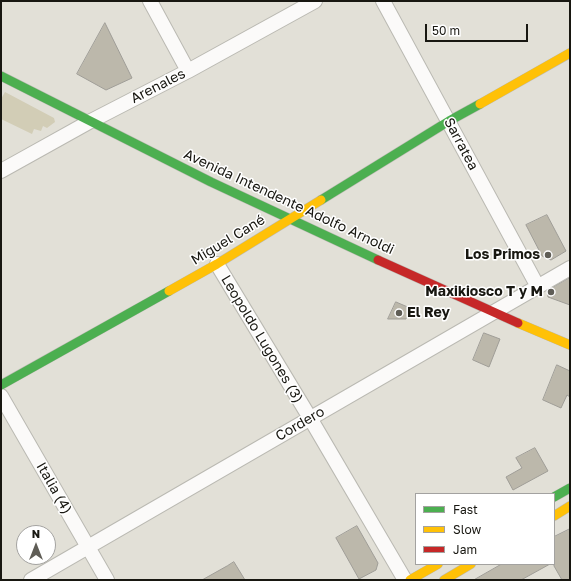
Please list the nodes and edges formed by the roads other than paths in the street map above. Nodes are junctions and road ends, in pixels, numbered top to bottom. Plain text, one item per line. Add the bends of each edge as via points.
1 (150, 1) edge
2 (315, 1) edge
3 (383, 1) edge
4 (570, 53) edge
5 (188, 71) junction
6 (1, 76) edge
7 (88, 122) junction
8 (449, 122) junction
9 (1, 171) edge
10 (290, 219) junction
11 (217, 264) junction
12 (570, 268) edge
13 (538, 287) junction
14 (493, 312) junction
15 (570, 345) edge
16 (1, 385) edge
17 (1, 396) edge
18 (310, 418) junction
19 (570, 488) edge
20 (555, 496) edge
21 (570, 506) edge
22 (555, 515) edge
23 (88, 548) junction
24 (436, 565) edge
25 (469, 565) edge
26 (31, 580) edge
27 (106, 580) edge
28 (404, 580) edge
29 (410, 580) edge
30 (444, 580) edge

1 - 5 street
2 - 5 street, Arenales
3 - 8 street, Sarratea
4 - 8 main road, Miguel Cané
5 - 7 street, Arenales
6 - 7 main road, Avenida Intendente Adolfo Arnoldi
7 - 9 street, Arenales
7 - 10 main road, Avenida Intendente Adolfo Arnoldi
8 - 10 main road, Miguel Cané
8 - 13 street, Sarratea
10 - 11 main road, Miguel Cané
10 - 14 main road, Avenida Intendente Adolfo Arnoldi
11 - 16 main road, Miguel Cané
11 - 18 street, Leopoldo Lugones (3)
12 - 13 street, Cordero
13 - 14 street, Cordero
14 - 15 main road, Avenida Intendente Adolfo Arnoldi
14 - 18 street, Cordero
17 - 23 street, Italia (4)
18 - 23 street, Cordero
18 - 28 street, Leopoldo Lugones (3)
19 - 20 main road
21 - 22 main road
23 - 26 street, Cordero
23 - 27 street, Italia (4)
24 - 29 main road
25 - 30 main road

